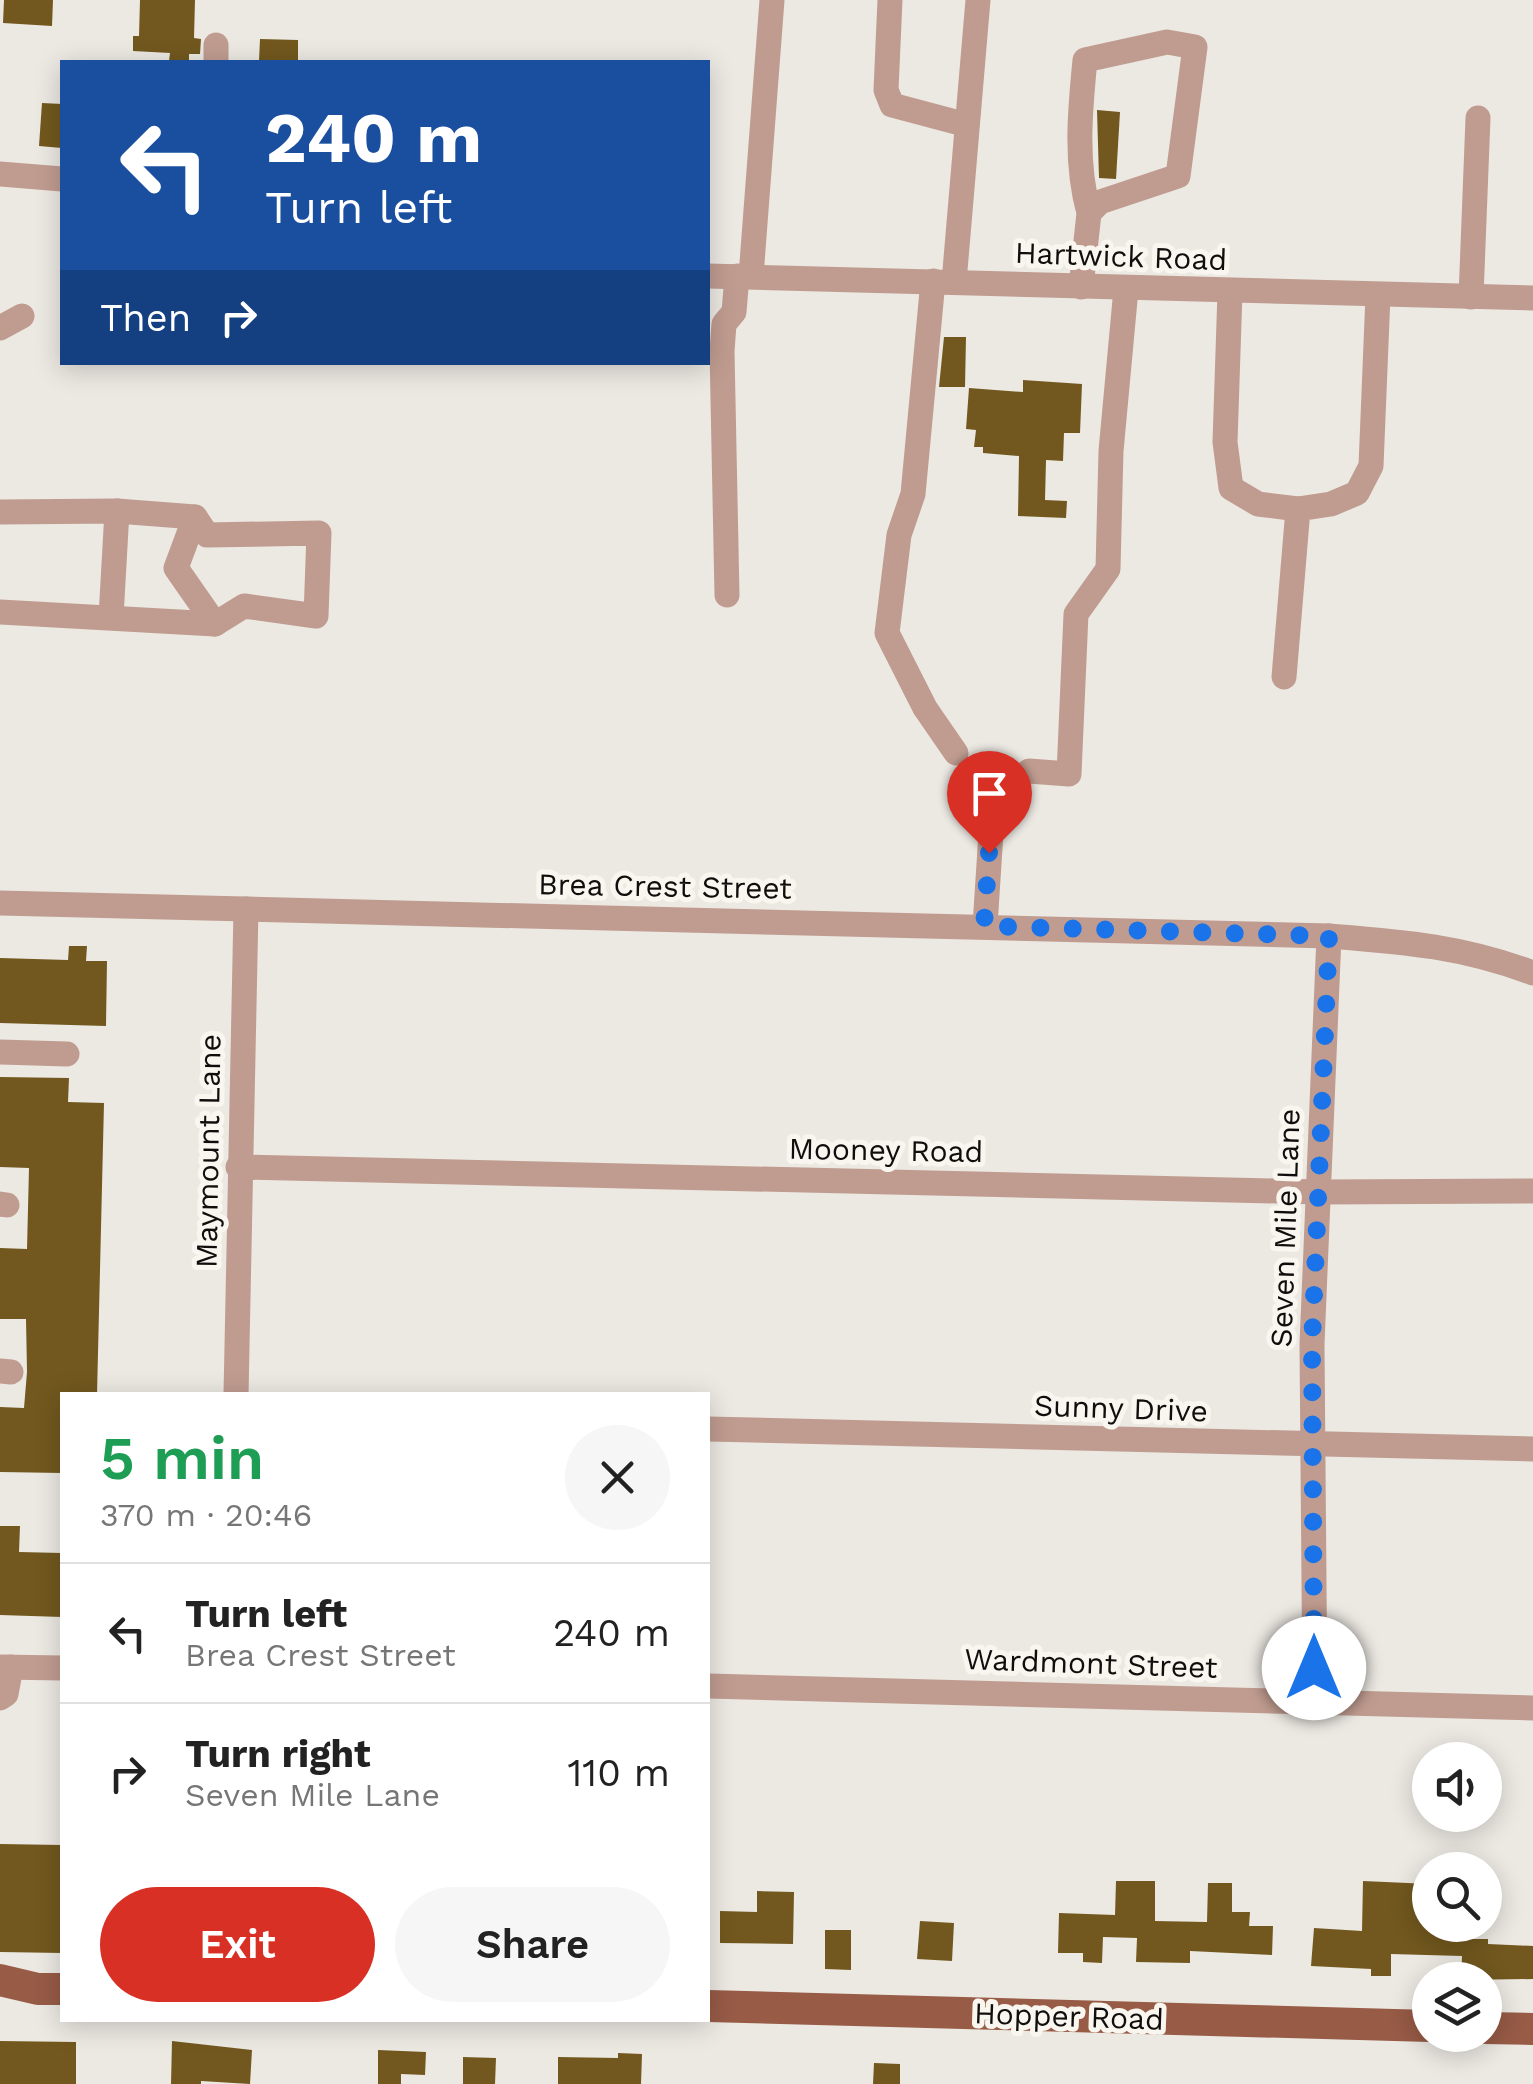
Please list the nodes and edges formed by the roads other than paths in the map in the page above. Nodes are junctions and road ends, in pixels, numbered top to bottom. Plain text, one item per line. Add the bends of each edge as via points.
1 (772, 0) edge
2 (890, 0) edge
3 (978, 0) edge
4 (1478, 118) dead end
5 (967, 125) junction
6 (0, 174) edge
7 (60, 179) edge
8 (1088, 213) junction
9 (710, 276) edge
10 (744, 276) junction
11 (943, 281) junction
12 (1081, 287) junction
13 (1126, 288) junction
14 (1230, 292) junction
15 (1378, 295) junction
16 (1472, 297) junction
17 (1533, 298) edge
18 (716, 323) edge
19 (1298, 509) junction
20 (116, 511) junction
21 (0, 512) edge
22 (195, 516) junction
23 (727, 595) dead end
24 (0, 612) edge
25 (111, 616) junction
26 (214, 624) junction
27 (1284, 677) dead end
28 (956, 753) dead end
29 (1030, 771) dead end
30 (992, 817) dead end
31 (0, 903) edge
32 (246, 909) junction
33 (984, 926) junction
34 (1329, 936) junction
35 (1533, 973) edge
36 (0, 1052) edge
37 (67, 1054) dead end
38 (238, 1166) junction
39 (1533, 1191) edge
40 (1320, 1192) junction
41 (236, 1392) edge
42 (710, 1429) edge
43 (1314, 1446) junction
44 (1533, 1449) edge
45 (5, 1667) edge
46 (60, 1668) edge
47 (710, 1686) edge
48 (0, 1698) edge
49 (1315, 1702) junction
50 (1533, 1708) edge
51 (0, 1980) edge
52 (60, 1989) edge
53 (710, 2006) edge
54 (1412, 2026) edge
55 (1502, 2028) edge
56 (1533, 2029) edge

1 - 10 street
2 - 5 street via 886,90 892,105
3 - 5 street
4 - 16 street
5 - 11 street
6 - 7 street
8 - 8 street via 1100,202 1178,176 1195,46 1167,42 1085,60 1081,147
8 - 12 street
9 - 10 street, Hartwick Road
10 - 11 street, Hartwick Road
10 - 18 street via 734,312
11 - 12 street, Hartwick Road
11 - 28 street via 887,633
12 - 13 street, Hartwick Road
13 - 14 street, Hartwick Road
13 - 29 street via 1108,569 1076,614 1069,774
14 - 15 street, Hartwick Road
14 - 19 street via 1225,442 1231,488 1258,504
15 - 16 street, Hartwick Road
15 - 19 street via 1370,466 1357,494
16 - 17 street, Hartwick Road
18 - 23 street
19 - 27 street
20 - 21 street
20 - 22 street
20 - 25 street
22 - 26 street via 176,568
22 - 26 street via 208,535 320,533 316,616 244,606
24 - 25 street
25 - 26 street
30 - 33 street
31 - 32 street, Brea Crest Street
32 - 33 street, Brea Crest Street
32 - 38 street, Maymount Lane
33 - 34 street, Brea Crest Street
34 - 35 street, Brea Crest Street via 1442,946
34 - 40 street, Seven Mile Lane
36 - 37 street
38 - 40 street, Mooney Road
38 - 41 street, Maymount Lane
39 - 40 street, Mooney Road
40 - 43 street, Seven Mile Lane
42 - 43 street, Sunny Drive
43 - 44 street, Sunny Drive
43 - 49 street, Seven Mile Lane
45 - 46 street
45 - 48 street via 6,1694
47 - 49 street, Wardmont Street
49 - 50 street, Wardmont Street
51 - 52 main road
53 - 54 main road, Hopper Road
55 - 56 main road

